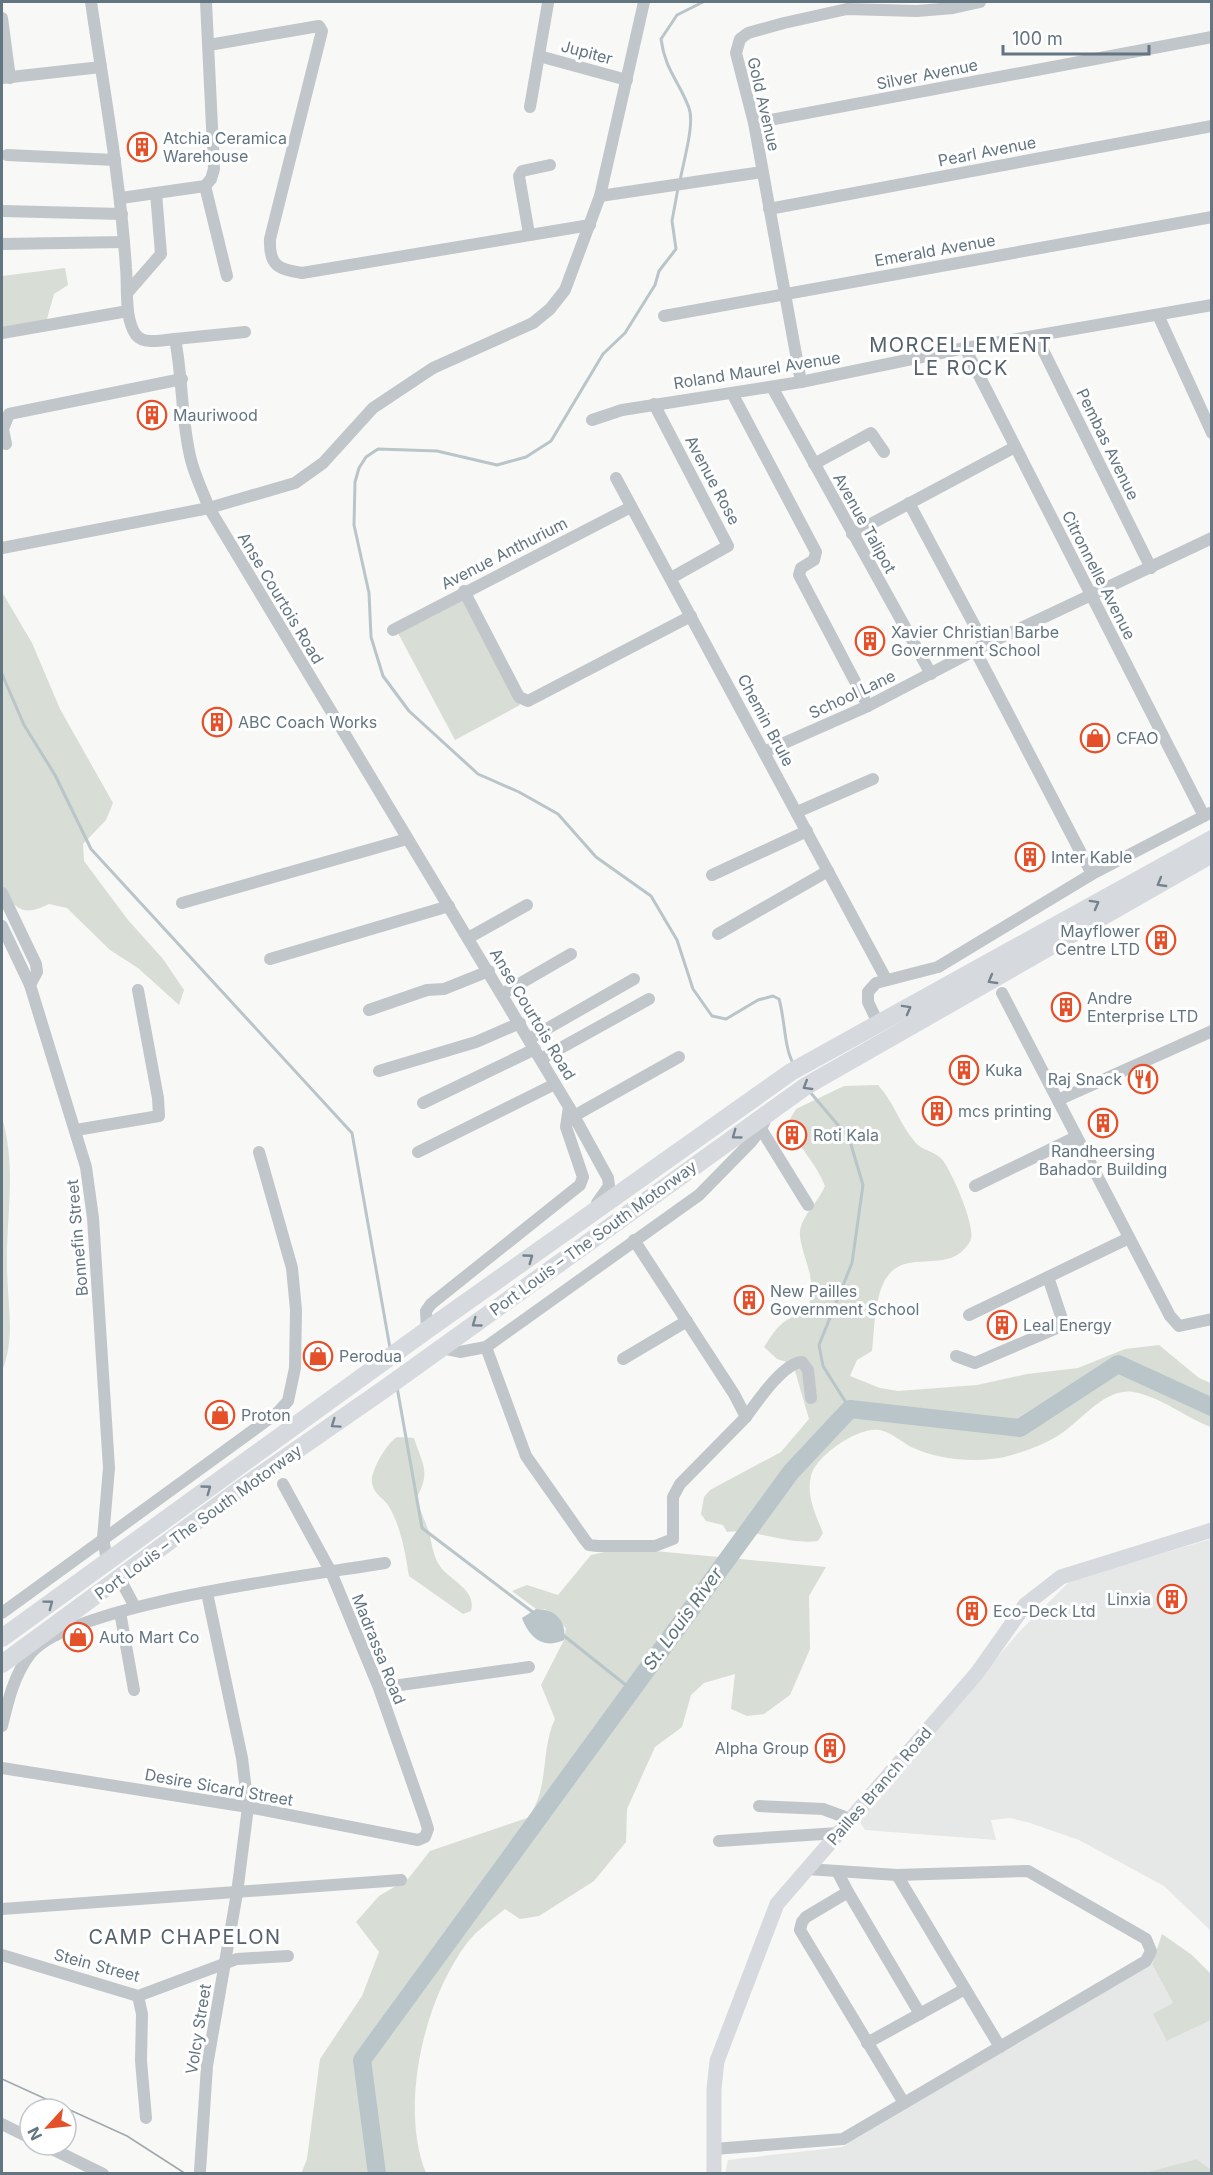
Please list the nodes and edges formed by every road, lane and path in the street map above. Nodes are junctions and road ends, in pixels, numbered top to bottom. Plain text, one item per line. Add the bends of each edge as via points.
1 (91, 2) edge
2 (206, 2) edge
3 (644, 2) edge
4 (980, 2) edge
5 (548, 3) edge
6 (2, 18) edge
7 (1212, 37) edge
8 (209, 45) junction
9 (539, 56) junction
10 (101, 67) junction
11 (6, 78) edge
12 (627, 80) junction
13 (530, 107) dead end
14 (754, 123) junction
15 (1212, 126) edge
16 (8, 155) dead end
17 (115, 160) junction
18 (550, 165) dead end
19 (762, 172) junction
20 (205, 186) junction
21 (156, 193) junction
22 (600, 196) junction
23 (121, 198) junction
24 (769, 209) junction
25 (2, 211) edge
26 (122, 214) junction
27 (1212, 217) edge
28 (590, 225) junction
29 (529, 234) junction
30 (124, 242) junction
31 (2, 244) edge
32 (227, 276) dead end
33 (128, 291) junction
34 (787, 293) junction
35 (1212, 305) edge
36 (128, 311) junction
37 (664, 315) dead end
38 (1158, 315) junction
39 (245, 332) dead end
40 (2, 333) edge
41 (1035, 336) junction
42 (175, 339) junction
43 (964, 348) junction
44 (183, 379) junction
45 (801, 382) junction
46 (772, 387) junction
47 (732, 393) junction
48 (654, 404) junction
49 (591, 420) dead end
50 (1212, 433) edge
51 (6, 444) dead end
52 (1015, 447) junction
53 (884, 452) dead end
54 (814, 464) junction
55 (616, 478) dead end
56 (909, 503) junction
57 (631, 507) junction
58 (208, 508) junction
59 (852, 534) junction
60 (1212, 538) edge
61 (2, 548) edge
62 (1151, 568) junction
63 (671, 578) junction
64 (464, 591) junction
65 (1092, 597) junction
66 (691, 616) junction
67 (393, 630) dead end
68 (980, 647) junction
69 (931, 674) junction
70 (868, 706) junction
71 (764, 752) junction
72 (873, 778) dead end
73 (797, 812) junction
74 (1208, 814) edge
75 (807, 831) junction
76 (407, 839) junction
77 (1212, 839) edge
78 (1212, 854) edge
79 (828, 871) junction
80 (1092, 874) junction
81 (711, 875) dead end
82 (2, 893) edge
83 (182, 903) dead end
84 (527, 905) dead end
85 (449, 906) junction
86 (2, 926) edge
87 (718, 934) dead end
88 (468, 938) junction
89 (571, 954) dead end
90 (270, 958) dead end
91 (489, 971) junction
92 (634, 979) dead end
93 (886, 979) junction
94 (30, 986) junction
95 (138, 990) dead end
96 (1002, 993) dead end
97 (502, 994) junction
98 (649, 999) dead end
99 (369, 1010) dead end
100 (520, 1023) junction
101 (879, 1025) junction
102 (1212, 1031) edge
103 (535, 1049) junction
104 (679, 1057) dead end
105 (379, 1071) dead end
106 (555, 1084) junction
107 (1058, 1100) junction
108 (423, 1103) dead end
109 (777, 1106) junction
110 (571, 1112) junction
111 (761, 1129) junction
112 (76, 1130) junction
113 (1076, 1137) junction
114 (259, 1152) dead end
115 (418, 1152) dead end
116 (608, 1178) junction
117 (641, 1178) junction
118 (975, 1186) dead end
119 (808, 1204) dead end
120 (574, 1225) junction
121 (1129, 1238) junction
122 (634, 1239) junction
123 (1048, 1277) junction
124 (969, 1315) dead end
125 (1212, 1319) edge
126 (687, 1321) junction
127 (420, 1336) junction
128 (486, 1347) junction
129 (441, 1348) junction
130 (956, 1356) dead end
131 (623, 1359) dead end
132 (811, 1398) dead end
133 (746, 1417) junction
134 (283, 1484) dead end
135 (1212, 1530) edge
136 (103, 1538) junction
137 (107, 1561) junction
138 (385, 1563) dead end
139 (331, 1572) junction
140 (120, 1579) junction
141 (207, 1593) junction
142 (135, 1607) junction
143 (120, 1612) junction
144 (2, 1613) edge
145 (2, 1638) edge
146 (2, 1664) edge
147 (529, 1667) dead end
148 (379, 1688) junction
149 (134, 1690) dead end
150 (2, 1726) edge
151 (2, 1768) edge
152 (759, 1806) dead end
153 (248, 1807) junction
154 (850, 1819) junction
155 (838, 1833) junction
156 (428, 1834) joint
157 (719, 1841) dead end
158 (807, 1869) junction
159 (837, 1871) junction
160 (897, 1875) junction
161 (401, 1880) dead end
162 (848, 1892) junction
163 (237, 1893) junction
164 (2, 1909) edge
165 (2, 1955) edge
166 (288, 1956) dead end
167 (225, 1963) junction
168 (966, 1989) junction
169 (138, 1996) junction
170 (920, 2014) junction
171 (867, 2043) junction
172 (1000, 2047) junction
173 (904, 2103) junction
174 (146, 2118) dead end
175 (2, 2124) edge
176 (18, 2132) edge
177 (714, 2149) junction
178 (68, 2157) edge
179 (200, 2171) dead end
180 (103, 2174) edge
181 (714, 2174) edge

1 - 10 street
2 - 8 street
3 - 12 street
4 - 14 street, Gold Avenue via 917,11 847,9 748,33 740,39 736,53
5 - 9 street
6 - 11 street
7 - 14 street, Silver Avenue
8 - 20 street via 214,169
8 - 29 street via 319,26 322,31 270,239 269,255 286,271 302,273
9 - 12 street, Jupiter
9 - 13 street
10 - 11 street
10 - 17 street
12 - 22 street
14 - 19 street, Gold Avenue
15 - 24 street, Pearl Avenue
16 - 17 street
17 - 23 street
18 - 29 street via 522,171 519,176
19 - 22 street
19 - 24 street, Gold Avenue
20 - 21 street
20 - 32 street
21 - 23 street
21 - 33 street via 161,254
22 - 28 street
23 - 26 street
24 - 34 street, Gold Avenue
25 - 26 street
26 - 30 street
27 - 34 street, Emerald Avenue
28 - 29 street
28 - 58 street via 565,290 533,323 433,368 373,408 323,463 295,483
30 - 31 street
30 - 33 street
33 - 36 street
34 - 37 street, Emerald Avenue
34 - 45 street, Gold Avenue
35 - 38 street, Roland Maurel Avenue
36 - 40 street
36 - 42 street via 138,338
38 - 41 street, Roland Maurel Avenue
38 - 50 street
39 - 42 street
41 - 43 street, Roland Maurel Avenue
41 - 62 street, Pembas Avenue
42 - 44 street, Anse Courtois Road
43 - 45 street, Roland Maurel Avenue
43 - 52 street, Citronnelle Avenue
44 - 51 street via 9,414 3,429
44 - 58 street, Anse Courtois Road via 191,461
45 - 46 street, Roland Maurel Avenue
46 - 47 street, Roland Maurel Avenue
46 - 54 street, Avenue Talipot
47 - 48 street, Roland Maurel Avenue
47 - 70 street via 816,552 814,560 801,568 799,575
48 - 49 street, Roland Maurel Avenue
48 - 63 street, Avenue Rose via 728,546
52 - 56 street
52 - 65 street, Citronnelle Avenue
53 - 54 street via 871,434
54 - 59 street, Avenue Talipot
55 - 57 street, Chemin Brule
56 - 59 street
56 - 68 street
57 - 63 street, Chemin Brule
57 - 64 street, Avenue Anthurium
58 - 61 street
58 - 76 street, Anse Courtois Road
59 - 69 street, Avenue Talipot
60 - 62 street, School Lane
62 - 65 street, School Lane
63 - 66 street, Chemin Brule
64 - 66 street via 519,697 528,701
64 - 67 street, Avenue Anthurium
65 - 68 street, School Lane
65 - 74 street, Citronnelle Avenue
66 - 71 street, Chemin Brule
68 - 69 street, School Lane
68 - 80 street
69 - 70 street, School Lane
70 - 71 street, School Lane
71 - 73 street, Chemin Brule
72 - 73 street
73 - 75 street, Chemin Brule
74 - 80 street
75 - 79 street, Chemin Brule
75 - 81 street
76 - 83 street
76 - 85 street, Anse Courtois Road
101 -> 77 highway, Port Louis – The South Motorway
78 -> 109 highway, Port Louis – The South Motorway
79 - 87 street
79 - 93 street, Chemin Brule
80 - 93 street via 938,967
82 - 94 street via 36,964
84 - 88 street
85 - 88 street, Anse Courtois Road
85 - 90 street
86 - 94 street, Bonnefin Street
88 - 91 street, Anse Courtois Road
89 - 97 street
91 - 97 street, Anse Courtois Road
91 - 99 street via 444,989 427,990
92 - 103 street
93 - 101 street via 868,992 868,1002
94 - 112 street, Bonnefin Street
95 - 112 street via 159,1116
96 - 107 street
97 - 100 street, Anse Courtois Road
98 - 103 street
100 - 103 street, Anse Courtois Road
100 - 105 street via 476,1042
101 - 117 highway, Port Louis – The South Motorway via 773,1084
102 - 107 street
103 - 106 street, Anse Courtois Road
103 - 108 street
104 - 110 street
106 - 110 street, Anse Courtois Road
106 - 115 street
107 - 113 street
109 - 111 street
109 -> 129 highway, Port Louis – The South Motorway
110 - 116 street, Anse Courtois Road
110 - 127 street via 566,1127 583,1177 580,1185 431,1304
111 - 119 street
111 - 122 street via 699,1195
112 - 136 street, Bonnefin Street via 87,1167 101,1320 109,1468
113 - 118 street
113 - 121 street
114 - 136 street via 292,1268 296,1368 288,1401 277,1413
116 - 117 street via 620,1184
116 - 120 street via 605,1195
117 - 120 highway, Port Louis – The South Motorway
127 -> 120 highway, Port Louis – The South Motorway
121 - 123 street
121 - 125 street via 1179,1326
122 - 126 street
122 - 128 street
123 - 124 street
123 - 130 street via 1064,1325 975,1363
126 - 131 street
126 - 133 street
137 -> 127 highway, Port Louis – The South Motorway
128 - 129 street via 460,1352
128 - 133 street via 526,1456 590,1545 654,1545 673,1539 674,1497 680,1484
129 -> 140 highway, Port Louis – The South Motorway
132 - 133 street via 808,1370 797,1362 782,1372
134 - 139 street, Madrassa Road
135 - 154 main road, Pailles Branch Road via 1083,1568 1042,1589 1025,1605 977,1673
136 - 137 street, Bonnefin Street
136 - 144 street
145 -> 137 highway, Port Louis – The South Motorway
138 - 139 street
139 - 141 street
139 - 148 street, Madrassa Road
140 - 142 street
140 - 146 highway, Port Louis – The South Motorway
141 - 142 street
141 - 153 street, Volcy Street via 242,1758
142 - 143 street
143 - 149 street
143 - 150 street via 81,1623 30,1654 13,1684
147 - 148 street
148 - 156 street, Madrassa Road
151 - 153 street, Desire Sicard Street
152 - 154 street via 823,1809
153 - 156 street, Desire Sicard Street via 418,1840
153 - 163 street, Volcy Street
154 - 155 main road, Pailles Branch Road
155 - 157 street
155 - 158 main road, Pailles Branch Road
158 - 159 street
158 - 177 main road, Pailles Branch Road via 777,1904 768,1922 717,2061
159 - 160 street
159 - 162 street
160 - 168 street
160 - 172 street via 1028,1871 1146,1939 1150,1951 1146,1961
161 - 163 street
162 - 170 street
162 - 171 street via 806,1917 800,1926
163 - 164 street
163 - 167 street, Volcy Street
165 - 169 street, Stein Street
166 - 167 street, Stein Street
167 - 169 street, Stein Street
167 - 179 street, Volcy Street via 207,2066
168 - 170 street
168 - 172 street
169 - 174 street
170 - 171 street
171 - 173 street
172 - 173 street
173 - 177 street via 838,2141
175 - 176 street
177 - 181 main road, Pailles Branch Road
178 - 180 street

